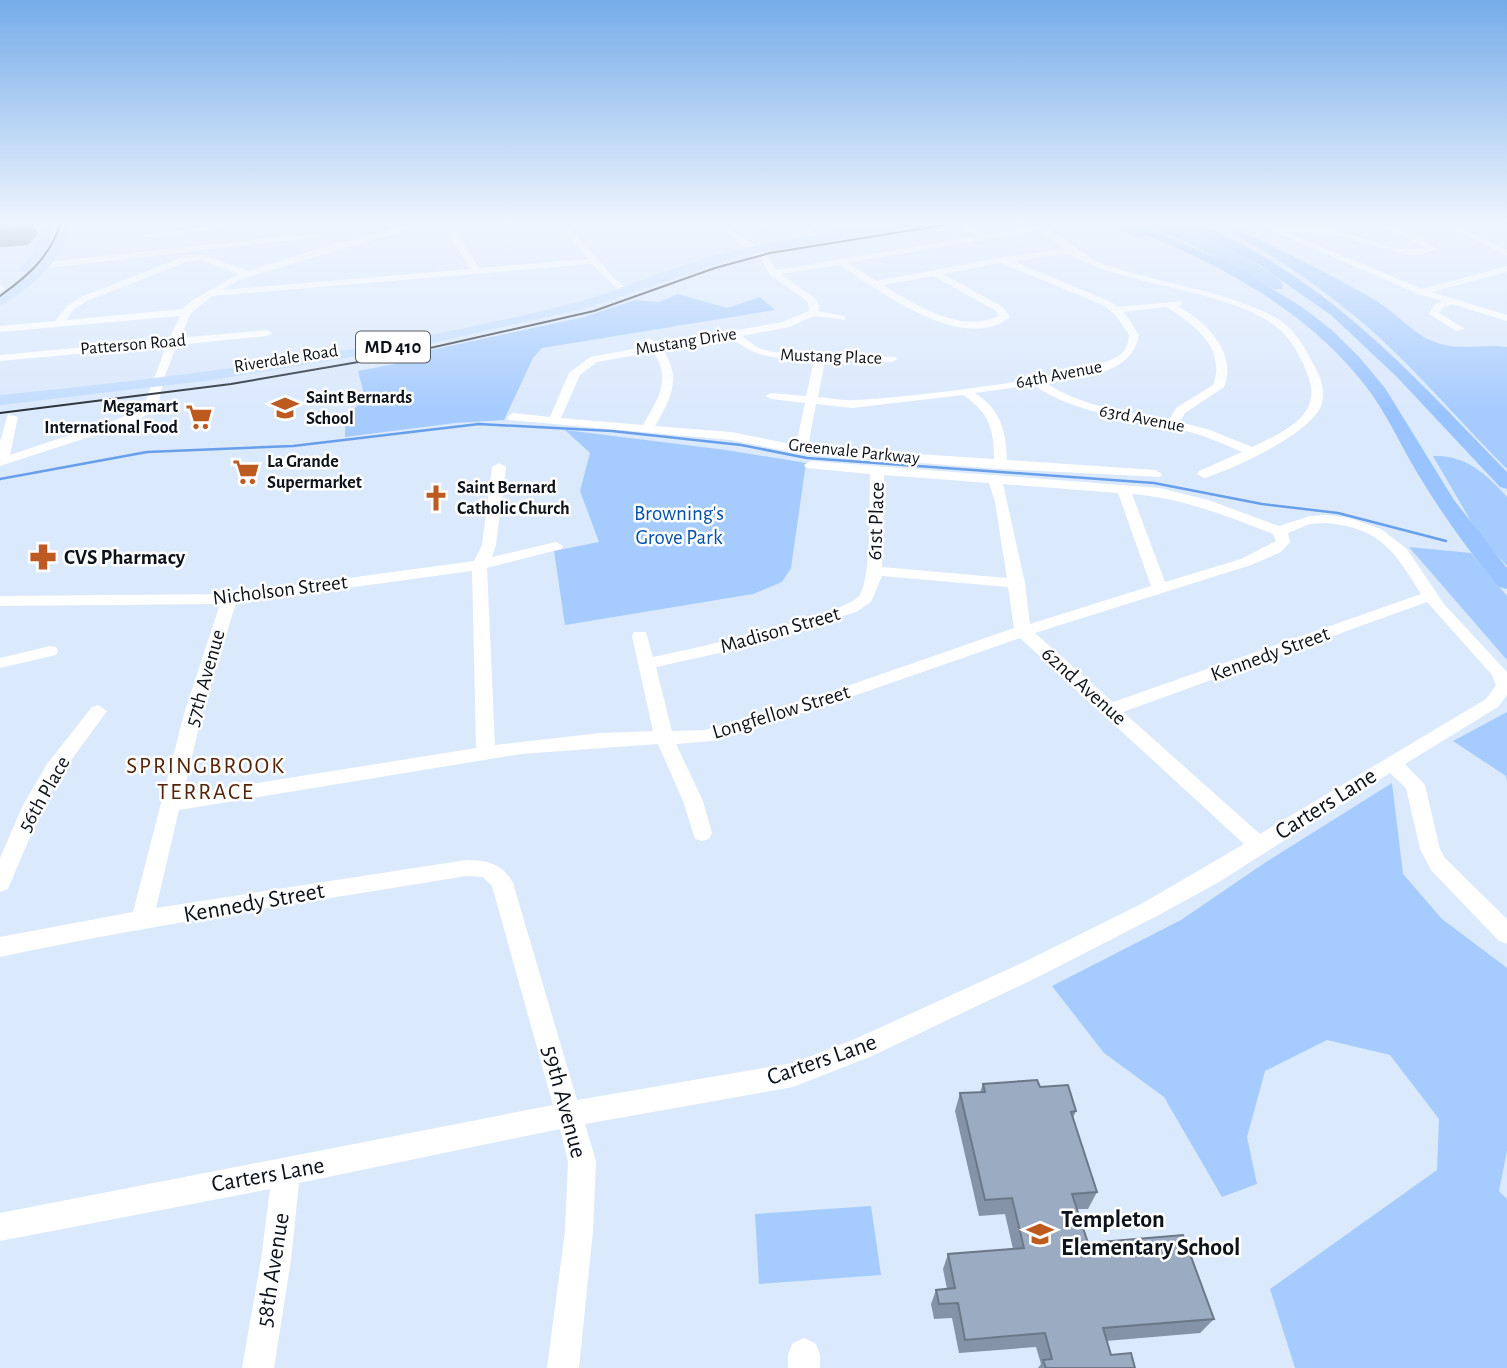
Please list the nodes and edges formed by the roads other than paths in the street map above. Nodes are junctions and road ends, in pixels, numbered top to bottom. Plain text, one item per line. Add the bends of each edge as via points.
1 (116, 286) edge
2 (225, 286) edge
3 (304, 286) edge
4 (618, 286) edge
5 (643, 286) edge
6 (791, 286) edge
7 (882, 286) edge
8 (960, 286) edge
9 (1061, 286) edge
10 (1168, 286) edge
11 (1253, 286) edge
12 (1258, 286) edge
13 (1301, 286) edge
14 (1302, 286) edge
15 (1406, 286) edge
16 (1448, 286) edge
17 (625, 292) junction
18 (1421, 292) junction
19 (210, 294) junction
20 (1314, 295) junction
21 (1205, 296) junction
22 (1450, 302) junction
23 (1169, 305) junction
24 (1116, 310) junction
25 (186, 312) junction
26 (1300, 312) junction
27 (813, 313) junction
28 (841, 318) dead end
29 (1507, 318) edge
30 (59, 323) junction
31 (0, 328) edge
32 (1460, 329) dead end
33 (275, 332) dead end
34 (733, 334) junction
35 (647, 337) dead end
36 (174, 341) junction
37 (656, 347) junction
38 (820, 357) junction
39 (0, 358) edge
40 (892, 359) dead end
41 (158, 381) junction
42 (1035, 381) junction
43 (22, 392) joint
44 (966, 392) junction
45 (0, 393) edge
46 (772, 396) dead end
47 (0, 400) edge
48 (812, 401) junction
49 (513, 417) dead end
50 (12, 418) dead end
51 (554, 420) junction
52 (1173, 424) junction
53 (648, 427) junction
54 (802, 450) junction
55 (1251, 451) junction
56 (1, 461) edge
57 (811, 465) dead end
58 (499, 467) dead end
59 (877, 471) junction
60 (998, 472) junction
61 (1155, 474) dead end
62 (1204, 474) dead end
63 (1507, 483) edge
64 (1123, 488) junction
65 (1280, 531) junction
66 (556, 546) dead end
67 (479, 565) junction
68 (874, 571) junction
69 (1507, 582) edge
70 (1017, 583) junction
71 (1160, 588) junction
72 (1430, 596) junction
73 (229, 599) junction
74 (0, 601) edge
75 (1023, 631) junction
76 (640, 636) dead end
77 (50, 651) dead end
78 (0, 663) edge
79 (646, 664) junction
80 (1110, 710) junction
81 (98, 711) dead end
82 (664, 738) junction
83 (486, 753) junction
84 (1392, 763) junction
85 (173, 804) junction
86 (702, 833) dead end
87 (9, 839) edge
88 (1259, 845) junction
89 (0, 883) edge
90 (502, 883) joint
91 (142, 922) junction
92 (1507, 934) edge
93 (0, 947) edge
94 (570, 1114) junction
95 (286, 1172) junction
96 (0, 1227) edge
97 (258, 1368) edge
98 (563, 1368) edge

1 - 30 street via 83,299
2 - 19 street
3 - 19 street
4 - 17 street
5 - 17 main road, Riverdale Road / MD 410
6 - 27 street via 811,300
7 - 8 street via 925,313 956,322 982,324 1003,319 1005,313
9 - 24 street
10 - 21 street
11 - 26 highway
12 - 26 highway
13 - 20 highway
14 - 20 highway
15 - 18 street
16 - 18 street
17 - 41 main road, Riverdale Road / MD 410 via 565,310 355,355
18 - 22 street
19 - 25 street
20 - 63 highway via 1366,337
21 - 23 street
21 - 55 street via 1282,326 1317,383 1318,399 1307,421
22 - 29 street
22 - 32 street via 1436,308 1434,314
23 - 24 street
23 - 52 street via 1211,335 1223,369 1218,387 1180,411
24 - 42 street, 64th Avenue via 1135,338 1124,358 1093,371
25 - 30 street
25 - 36 street
26 - 69 highway via 1371,382 1455,518
27 - 28 street
27 - 34 street, Mustang Drive via 793,323
30 - 31 street
33 - 36 street, Patterson Road
34 - 37 street, Mustang Drive
34 - 38 street, Mustang Place via 759,352
35 - 37 street
36 - 39 street, Patterson Road
36 - 41 street
37 - 51 street, Mustang Drive via 601,356 583,365
37 - 53 street via 671,384
38 - 40 street, Mustang Place
38 - 48 street
41 - 43 main road, MD 410
41 - 47 main road, MD 410
41 - 56 street via 153,401 141,414
42 - 44 street, 64th Avenue
42 - 52 street, 63rd Avenue via 1083,406
43 - 45 main road, MD 410
44 - 48 street, 64th Avenue via 875,403
44 - 60 street, 62nd Avenue via 995,416
46 - 48 street, 64th Avenue
48 - 54 street
49 - 51 street, Greenvale Parkway
50 - 56 street
51 - 53 street, Greenvale Parkway
52 - 55 street, 63rd Avenue
53 - 54 street, Greenvale Parkway
54 - 60 street, Greenvale Parkway
55 - 62 street
57 - 59 street, Greenvale Parkway
58 - 67 street via 489,545
59 - 60 street, Greenvale Parkway
59 - 68 street, 61st Place
60 - 61 street, Greenvale Parkway
60 - 64 street, Greenvale Parkway
60 - 70 street, 62nd Avenue
64 - 65 street, Greenvale Parkway via 1184,497
64 - 71 street
65 - 71 street, Longfellow Street via 1283,542 1262,556
65 - 72 street via 1318,518 1375,533 1417,570
66 - 67 street, Nicholson Street
67 - 73 street, Nicholson Street
67 - 83 street
68 - 70 street
68 - 79 street, Madison Street via 865,598 850,609
70 - 75 street, 62nd Avenue
71 - 75 street, Longfellow Street
72 - 80 street, Kennedy Street
72 - 84 street, Carters Lane via 1505,685 1492,703
73 - 74 street, Nicholson Street
73 - 85 street, 57th Avenue via 193,714
75 - 80 street, 62nd Avenue
75 - 82 street, Longfellow Street via 734,728 705,736
76 - 79 street
77 - 78 street
79 - 82 street
80 - 88 street, 62nd Avenue
81 - 87 street, 56th Place
82 - 83 street, Longfellow Street via 565,742
82 - 86 street via 693,801
83 - 85 street, Longfellow Street
84 - 88 street, Carters Lane
84 - 92 street via 1415,785 1438,864
85 - 91 street, 57th Avenue
87 - 89 street, 56th Place
88 - 94 street, Carters Lane via 1137,916 1032,969 832,1060 793,1075
90 - 91 street, Kennedy Street via 490,870 467,868
90 - 94 street, 59th Avenue
91 - 93 street, Kennedy Street
94 - 95 street, Carters Lane
94 - 98 street, 59th Avenue via 582,1161 582,1190
95 - 96 street, Carters Lane
95 - 97 street, 58th Avenue

